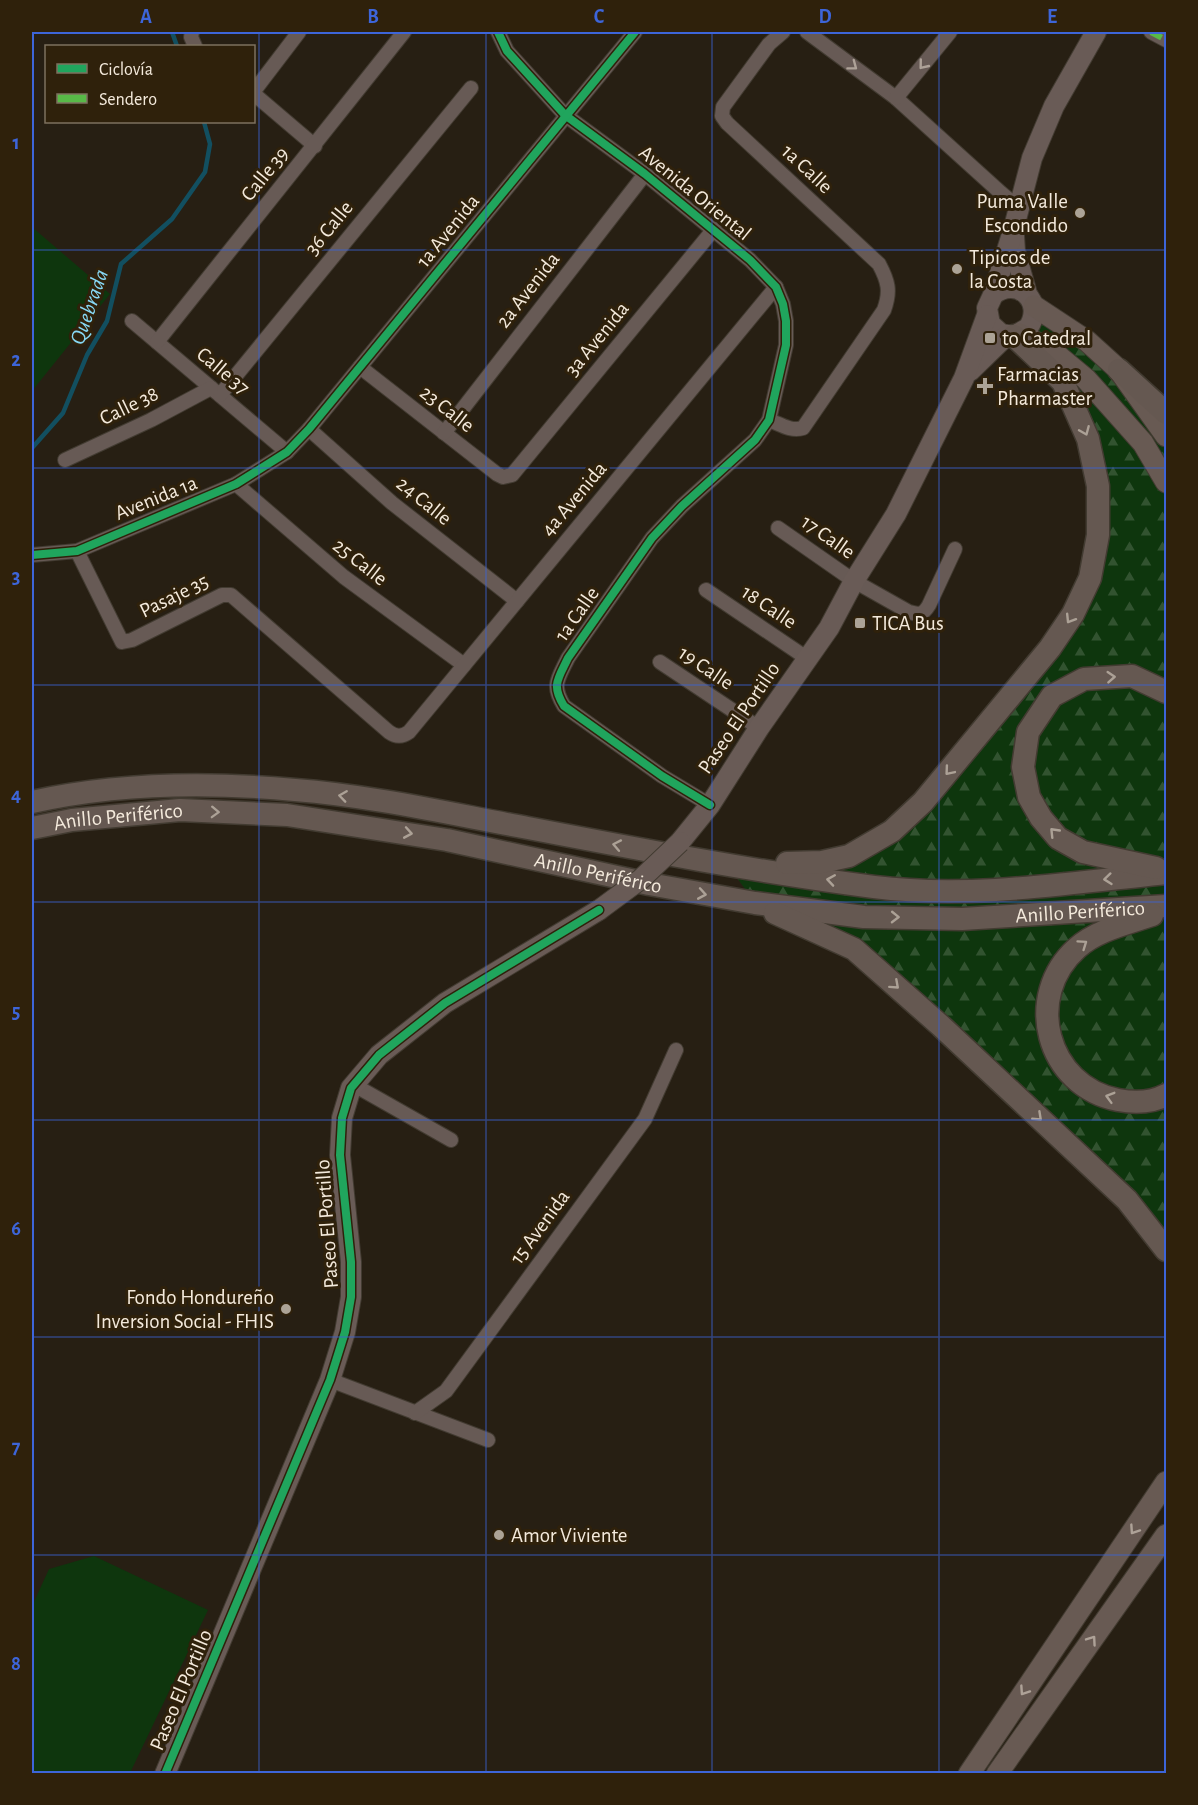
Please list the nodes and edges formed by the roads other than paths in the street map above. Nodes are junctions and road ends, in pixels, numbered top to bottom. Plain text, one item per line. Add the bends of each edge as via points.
1 (299, 32) edge
2 (404, 32) edge
3 (498, 32) edge
4 (635, 32) edge
5 (783, 32) edge
6 (807, 32) edge
7 (950, 32) edge
8 (1096, 32) edge
9 (1151, 32) edge
10 (1167, 40) edge
11 (471, 88) dead end
12 (255, 92) edge
13 (255, 94) edge
14 (896, 98) junction
15 (565, 115) junction
16 (315, 146) junction
17 (645, 174) junction
18 (1018, 207) junction
19 (714, 229) junction
20 (1013, 231) junction
21 (776, 287) junction
22 (993, 295) junction
23 (1030, 300) junction
24 (987, 315) junction
25 (132, 321) dead end
26 (1013, 335) junction
27 (157, 342) junction
28 (360, 367) junction
29 (1119, 370) junction
30 (964, 378) junction
31 (215, 391) junction
32 (1167, 412) edge
33 (769, 420) junction
34 (309, 429) junction
35 (444, 432) junction
36 (1167, 436) edge
37 (288, 452) junction
38 (65, 460) dead end
39 (512, 475) joint
40 (1167, 482) edge
41 (236, 484) junction
42 (778, 528) dead end
43 (955, 549) dead end
44 (77, 551) junction
45 (32, 555) edge
46 (854, 581) junction
47 (706, 590) dead end
48 (517, 601) junction
49 (808, 659) junction
50 (660, 662) dead end
51 (464, 665) junction
52 (1167, 692) edge
53 (759, 728) junction
54 (403, 736) joint
55 (32, 802) edge
56 (710, 805) junction
57 (32, 828) edge
58 (726, 864) junction
59 (1167, 872) edge
60 (755, 903) junction
61 (1167, 908) edge
62 (676, 1050) dead end
63 (354, 1085) junction
64 (1167, 1095) edge
65 (451, 1140) dead end
66 (1167, 1250) edge
67 (330, 1380) junction
68 (415, 1413) junction
69 (488, 1440) dead end
70 (1167, 1482) edge
71 (1167, 1535) edge
72 (165, 1773) edge
73 (969, 1773) edge
74 (997, 1773) edge

1 - 12 street
2 - 16 street, Calle 39
3 - 15 street, Avenida Oriental via 507,51
4 - 15 street, 1a Avenida
5 - 33 street, 1a Calle via 769,44 723,107 722,116 879,264 888,280 889,296 884,310 803,428 791,429
6 -> 14 street
7 -> 14 street
8 - 18 main road via 1054,106 1032,158
9 - 10 street
11 - 31 street, 36 Calle
13 - 16 street
14 - 18 street
15 - 17 street, Avenida Oriental
15 - 28 street, 1a Avenida
16 - 27 street, Calle 39
17 - 19 street, Avenida Oriental
17 - 35 street, 2a Avenida
18 - 20 main road
19 - 21 street, Avenida Oriental
19 - 39 street, 3a Avenida
20 - 22 main road
20 - 23 main road
21 - 33 street, Avenida Oriental via 786,321 786,345
21 - 48 street, 4a Avenida
22 - 23 main road via 1010,288
22 - 24 main road
23 - 26 main road via 1032,323
23 - 29 main road via 1087,340
24 - 26 main road via 993,328
24 - 30 main road, Paseo El Portillo
25 - 27 street, Calle 37
26 - 30 main road, Paseo El Portillo
26 - 40 main road via 1050,349 1086,379 1143,443
26 -> 58 highway via 1063,382 1088,439 1098,486 1098,535 1090,578 1073,614 1050,648 922,802 892,831 849,856 822,862
27 - 31 street, Calle 37
28 - 34 street, 1a Avenida
28 - 35 street, 23 Calle
29 - 32 highway
29 - 36 main road
30 - 46 main road, Paseo El Portillo via 896,514
31 - 37 street, Calle 37
31 - 38 street, Calle 38
33 - 56 street, 1a Calle via 755,440 652,538 568,658 556,693 564,706
34 - 37 street, 1a Avenida
34 - 48 street, 24 Calle via 392,503
35 - 39 street, 23 Calle via 497,474
37 - 41 street, Avenida 1a
41 - 44 street, Avenida 1a
41 - 51 street, 25 Calle via 344,578
42 - 46 street, 17 Calle
43 - 46 street, 17 Calle via 925,613 919,615
44 - 45 street, Avenida 1a
44 - 54 street, Pasaje 35 via 122,642 222,595 231,595 389,732
46 - 49 main road, Paseo El Portillo
47 - 49 street, 18 Calle
48 - 51 street, 4a Avenida
49 - 53 main road, Paseo El Portillo
50 - 53 street, 19 Calle
51 - 54 street, 4a Avenida
59 -> 52 highway via 1083,852 1058,837 1029,797 1023,767 1028,732 1052,696 1084,679 1132,676
53 - 56 main road, Paseo El Portillo
58 -> 55 highway, Anillo Periférico via 379,801 296,790 185,785 68,794
56 - 63 main road, Paseo El Portillo, bridge via 680,842 641,879 599,910 446,1003 379,1055
57 -> 60 highway, Anillo Periférico via 72,820 180,810 287,814 447,840
59 -> 58 highway, Anillo Periférico via 993,891 934,891 876,887
60 -> 61 highway, Anillo Periférico via 864,916 962,919
60 -> 66 highway via 854,949 1127,1200
64 -> 61 highway via 1134,1103 1105,1097 1080,1083 1061,1065 1051,1043 1047,1018 1051,989 1060,967 1077,948 1103,931
62 - 68 street, 15 Avenida via 645,1119 446,1390
63 - 65 street
63 - 67 main road, Paseo El Portillo via 342,1118 340,1155 351,1297
67 - 68 street
67 - 72 main road, Paseo El Portillo
68 - 69 street
70 -> 73 main road
74 -> 71 main road

